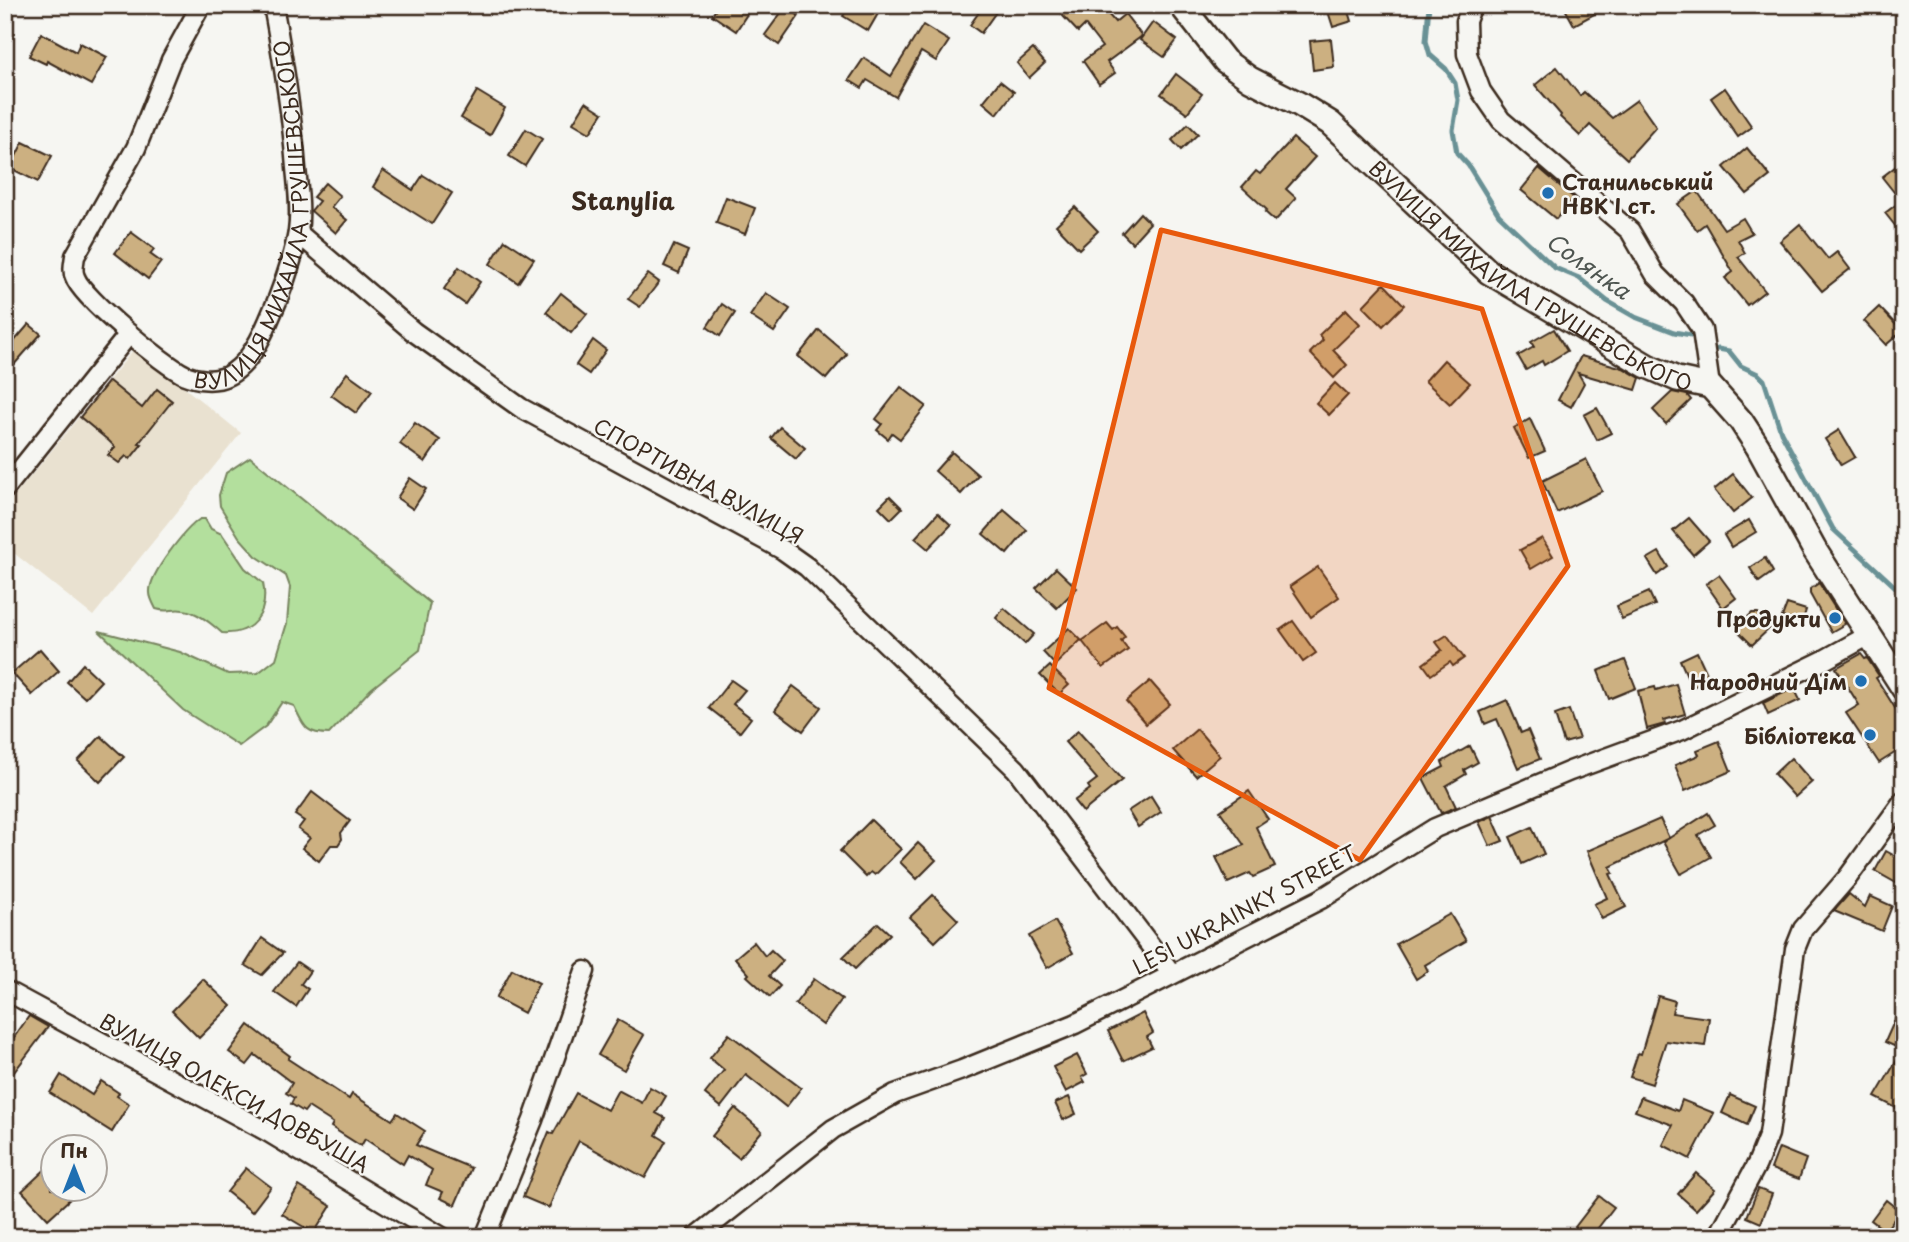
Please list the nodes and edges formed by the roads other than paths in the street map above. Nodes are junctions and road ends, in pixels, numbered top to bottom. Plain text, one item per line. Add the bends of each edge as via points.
1 (201, 5) edge
2 (273, 5) edge
3 (1181, 5) edge
4 (1472, 5) edge
5 (298, 233) junction
6 (129, 334) junction
7 (1710, 386) junction
8 (5, 489) edge
9 (1871, 634) junction
10 (1904, 689) edge
11 (1904, 800) edge
12 (585, 971) dead end
13 (1172, 974) junction
14 (5, 990) edge
15 (442, 1237) edge
16 (485, 1237) edge
17 (696, 1237) edge
18 (1718, 1237) edge

1 - 6 street, ВУЛИЦЯ МИХАЙЛА ГРУШЕВСЬКОГО via 171,61 136,148 75,256 75,278 86,295
2 - 5 street, ВУЛИЦЯ МИХАЙЛА ГРУШЕВСЬКОГО via 294,142
3 - 7 street, ВУЛИЦЯ МИХАЙЛА ГРУШЕВСЬКОГО via 1225,61 1330,123 1489,272 1647,366
4 - 7 street via 1466,21 1468,54 1481,91 1501,120 1630,231 1655,274 1684,303 1702,330
5 - 6 street, ВУЛИЦЯ МИХАЙЛА ГРУШЕВСЬКОГО via 260,341 227,376 205,380 185,375
5 - 13 street, СПОРТИВНА ВУЛИЦЯ via 414,332 521,408 807,567 1016,769
6 - 8 street
7 - 9 street, ВУЛИЦЯ МИХАЙЛА ГРУШЕВСЬКОГО via 1758,447 1814,549
9 - 10 street, ВУЛИЦЯ МИХАЙЛА ГРУШЕВСЬКОГО
9 - 13 street, LESI UKRAINKY STREET via 1682,730 1435,828 1321,899
11 - 18 street via 1803,929 1795,948 1769,1134
12 - 16 street via 533,1120
13 - 17 street, LESI UKRAINKY STREET via 1076,1024 866,1108 832,1129
14 - 15 street, ВУЛИЦЯ ОЛЕКСИ ДОВБУША via 268,1132

